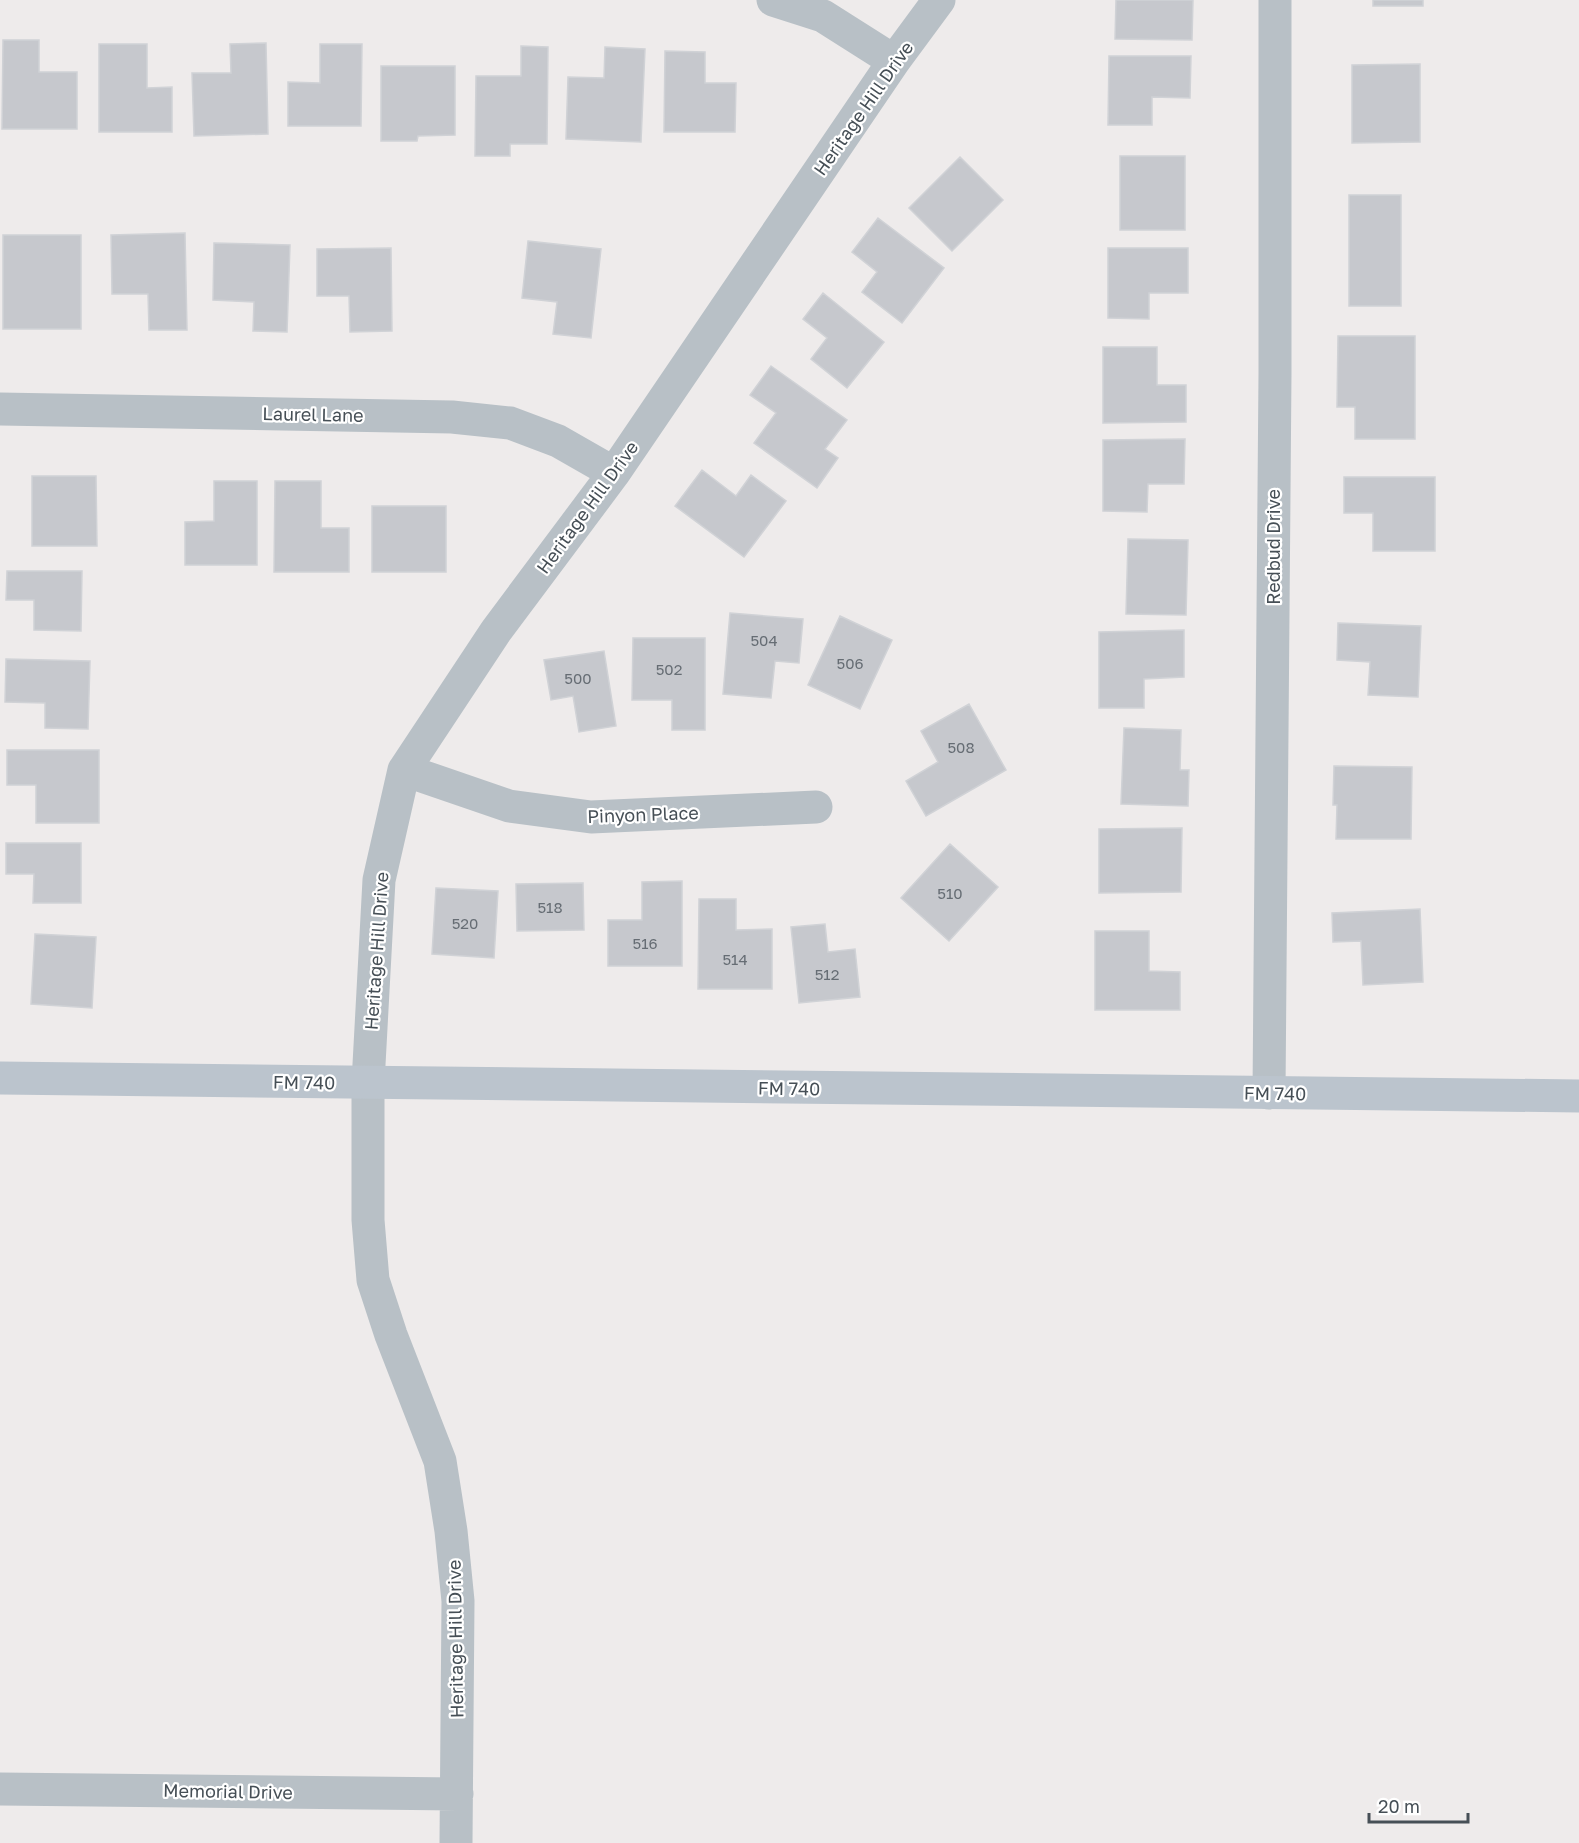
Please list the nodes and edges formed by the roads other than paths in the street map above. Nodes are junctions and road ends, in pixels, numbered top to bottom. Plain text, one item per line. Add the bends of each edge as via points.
1 (773, 0) edge
2 (939, 0) edge
3 (1275, 0) edge
4 (894, 61) junction
5 (0, 409) edge
6 (614, 473) junction
7 (404, 770) junction
8 (816, 807) dead end
9 (0, 1078) edge
10 (368, 1083) junction
11 (1269, 1093) junction
12 (1579, 1096) edge
13 (0, 1789) edge
14 (456, 1794) junction
15 (456, 1843) edge

1 - 4 street via 823,16
2 - 4 street, Heritage Hill Drive
3 - 11 street, Redbud Drive
4 - 6 street, Heritage Hill Drive
5 - 6 street, Laurel Lane via 464,418 510,423 558,441
6 - 7 street, Heritage Hill Drive via 496,631
7 - 8 street, Pinyon Place via 509,806 591,818
7 - 10 street, Heritage Hill Drive via 379,880
9 - 10 main road, FM 740 / FM 740
10 - 11 main road, FM 740 / FM 740
10 - 14 street, Heritage Hill Drive via 368,1220 374,1280 440,1461 452,1531 458,1601
11 - 12 main road, FM 740 / FM 740
13 - 14 street, Memorial Drive
14 - 15 street, Heritage Hill Drive

